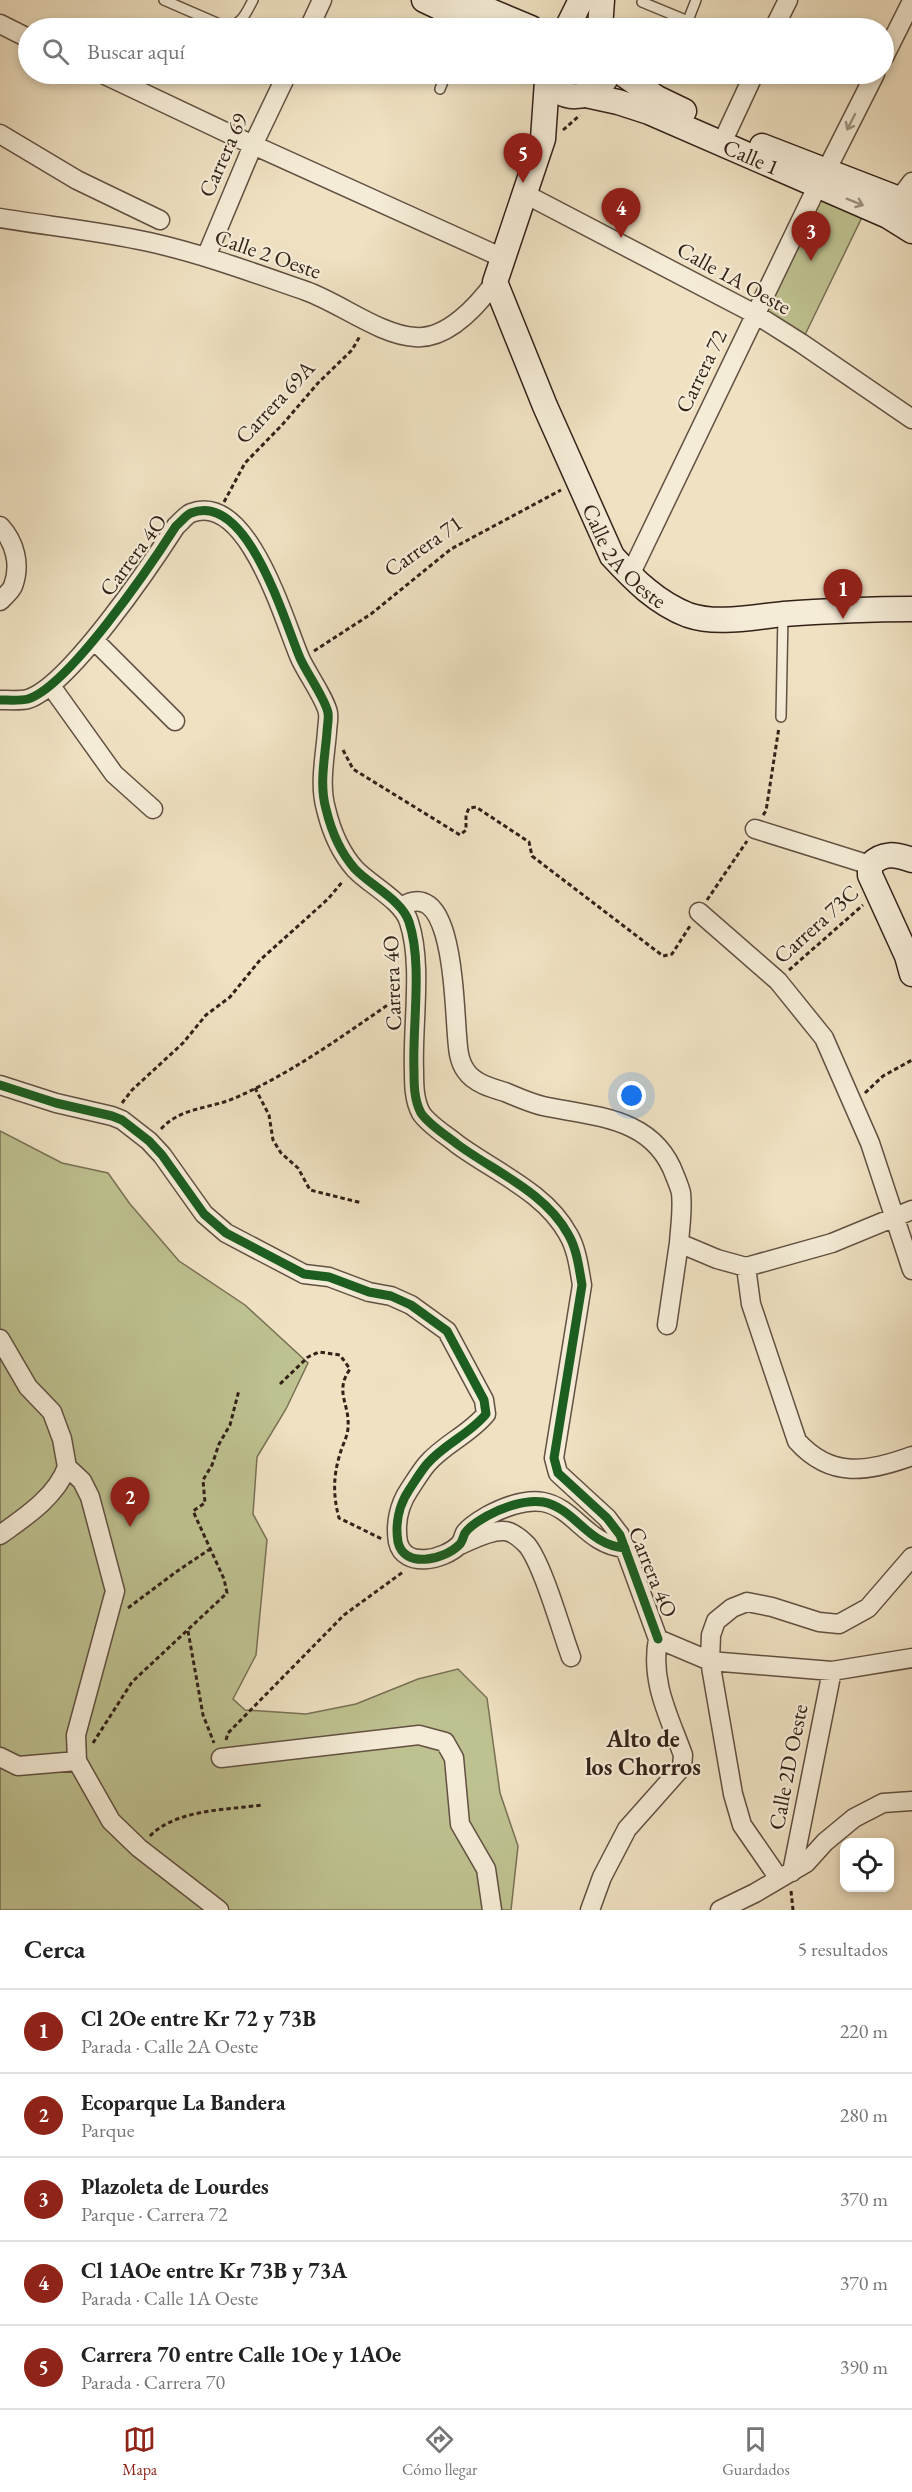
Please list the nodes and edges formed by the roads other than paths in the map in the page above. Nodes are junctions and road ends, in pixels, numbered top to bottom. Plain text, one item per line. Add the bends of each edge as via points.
1 (164, 0) edge
2 (253, 0) edge
3 (322, 0) edge
4 (424, 0) edge
5 (581, 0) edge
6 (602, 0) edge
7 (696, 0) edge
8 (788, 0) edge
9 (912, 1) edge
10 (642, 2) dead end
11 (474, 15) edge
12 (205, 18) edge
13 (244, 18) edge
14 (314, 18) edge
15 (572, 18) edge
16 (601, 18) edge
17 (673, 18) edge
18 (689, 18) edge
19 (779, 18) edge
20 (0, 24) edge
21 (18, 33) edge
22 (894, 37) edge
23 (124, 84) edge
24 (282, 84) edge
25 (442, 84) edge
26 (545, 84) edge
27 (552, 84) edge
28 (602, 84) edge
29 (637, 84) edge
30 (749, 84) edge
31 (870, 84) edge
32 (440, 89) dead end
33 (584, 96) junction
34 (727, 132) junction
35 (0, 134) edge
36 (543, 139) junction
37 (253, 145) junction
38 (822, 179) junction
39 (525, 194) junction
40 (908, 196) edge
41 (0, 218) edge
42 (160, 220) dead end
43 (912, 231) edge
44 (206, 257) junction
45 (499, 271) junction
46 (755, 314) junction
47 (912, 419) edge
48 (0, 526) edge
49 (630, 575) junction
50 (0, 601) edge
51 (912, 609) edge
52 (783, 614) junction
53 (94, 640) junction
54 (51, 686) junction
55 (0, 700) edge
56 (781, 717) road end
57 (175, 721) dead end
58 (153, 809) dead end
59 (755, 830) road end
60 (912, 860) edge
61 (870, 865) junction
62 (401, 907) junction
63 (699, 912) road end
64 (912, 974) edge
65 (0, 1085) edge
66 (912, 1210) edge
67 (894, 1218) junction
68 (679, 1243) junction
69 (746, 1267) junction
70 (912, 1270) edge
71 (667, 1325) dead end
72 (0, 1339) edge
73 (912, 1456) edge
74 (67, 1467) junction
75 (0, 1535) edge
76 (460, 1545) junction
77 (625, 1548) junction
78 (912, 1557) edge
79 (658, 1639) junction
80 (571, 1657) dead end
81 (912, 1658) edge
82 (710, 1661) junction
83 (832, 1671) junction
84 (0, 1757) edge
85 (221, 1758) road end
86 (77, 1761) junction
87 (912, 1801) edge
88 (785, 1874) junction
89 (219, 1910) edge
90 (492, 1910) edge
91 (590, 1910) edge
92 (720, 1910) edge

1 - 12 lane
2 - 13 lane
3 - 14 street
4 - 11 street
5 - 15 street
6 - 16 street
7 - 18 lane
8 - 19 street
9 - 22 street
10 - 17 lane
20 - 21 street
23 - 37 street
24 - 37 street, Carrera 69
25 - 32 lane
26 - 36 street
27 - 33 street, Calle 1 via 561,94
28 - 33 street
29 - 34 street, Calle 1 via 657,98
30 - 34 street
31 -> 38 street, Carrera 72
33 - 36 street
33 - 38 street, Calle 1 via 649,112
34 - 38 street, Calle 1
35 - 42 street via 77,180
36 - 39 street
37 - 44 street, Carrera 69
37 - 45 street
38 - 40 street, Calle 1
38 -> 43 street, Calle 1
38 - 46 street, Carrera 72
39 - 45 street
39 - 46 street, Calle 1A Oeste
41 - 44 street, Calle 2 Oeste via 148,241
44 - 45 street, Calle 2 Oeste via 309,292 368,321 415,337 430,336 463,318 479,304
45 - 49 street, Calle 2A Oeste via 545,406 612,556
46 - 47 street, Calle 1A Oeste
46 - 49 street, Carrera 72
48 - 50 street via 15,549 16,566 13,587
49 - 52 street, Calle 2A Oeste via 660,601 689,615 717,620
51 - 52 street, Calle 2A Oeste
52 - 56 lane
53 - 54 street, Carrera 4O
53 - 57 street
53 - 62 street, Carrera 4O via 189,514 206,511 228,518 249,543 328,712 322,788 336,840 354,868
54 - 55 street, Carrera 4O via 27,699
54 - 58 street via 114,774
59 - 61 street
60 - 61 street via 889,854 877,857
61 - 64 street via 870,875
62 - 68 street via 412,900 425,902 435,910 444,927 459,1056 466,1072 481,1084 541,1105 620,1121 650,1138 669,1160 681,1192
62 - 77 street, Carrera 4O via 409,921 416,986 414,1083 421,1113 436,1128 542,1201 569,1235 582,1285 554,1458 558,1473 607,1518
63 - 67 street via 777,981 824,1038 870,1143
65 - 76 street via 122,1120 162,1155 204,1214 226,1233 304,1274 329,1277 411,1305 447,1331 484,1400 486,1414 477,1426 428,1463 405,1496 395,1527 400,1548 419,1560 437,1557
66 - 67 street
67 - 69 street via 832,1243
67 - 70 street
68 - 69 street
68 - 71 street
69 - 73 street via 751,1304 797,1441 824,1464 842,1468 869,1469
72 - 74 street via 28,1387 52,1412
74 - 75 street via 62,1480 30,1514
74 - 86 street via 82,1481 90,1497 115,1591 76,1736
76 - 77 street via 466,1531 486,1517 518,1503 543,1502 563,1511 598,1540 611,1547
76 - 80 street via 504,1531 528,1546
77 - 79 street, Carrera 4O
78 - 82 street via 868,1608 839,1624 747,1602 732,1608 716,1621
79 - 82 street
79 - 91 street via 654,1660 658,1685 683,1755 682,1767 627,1830
81 - 83 street
82 - 83 street
82 - 88 street via 742,1825
83 - 88 street, Calle 2D Oeste
84 - 86 street via 18,1766
85 - 90 street via 419,1735 445,1742 454,1758 460,1824 486,1869
86 - 89 street via 111,1821 139,1848
87 - 88 street via 883,1803 854,1818 806,1863
88 - 92 street

